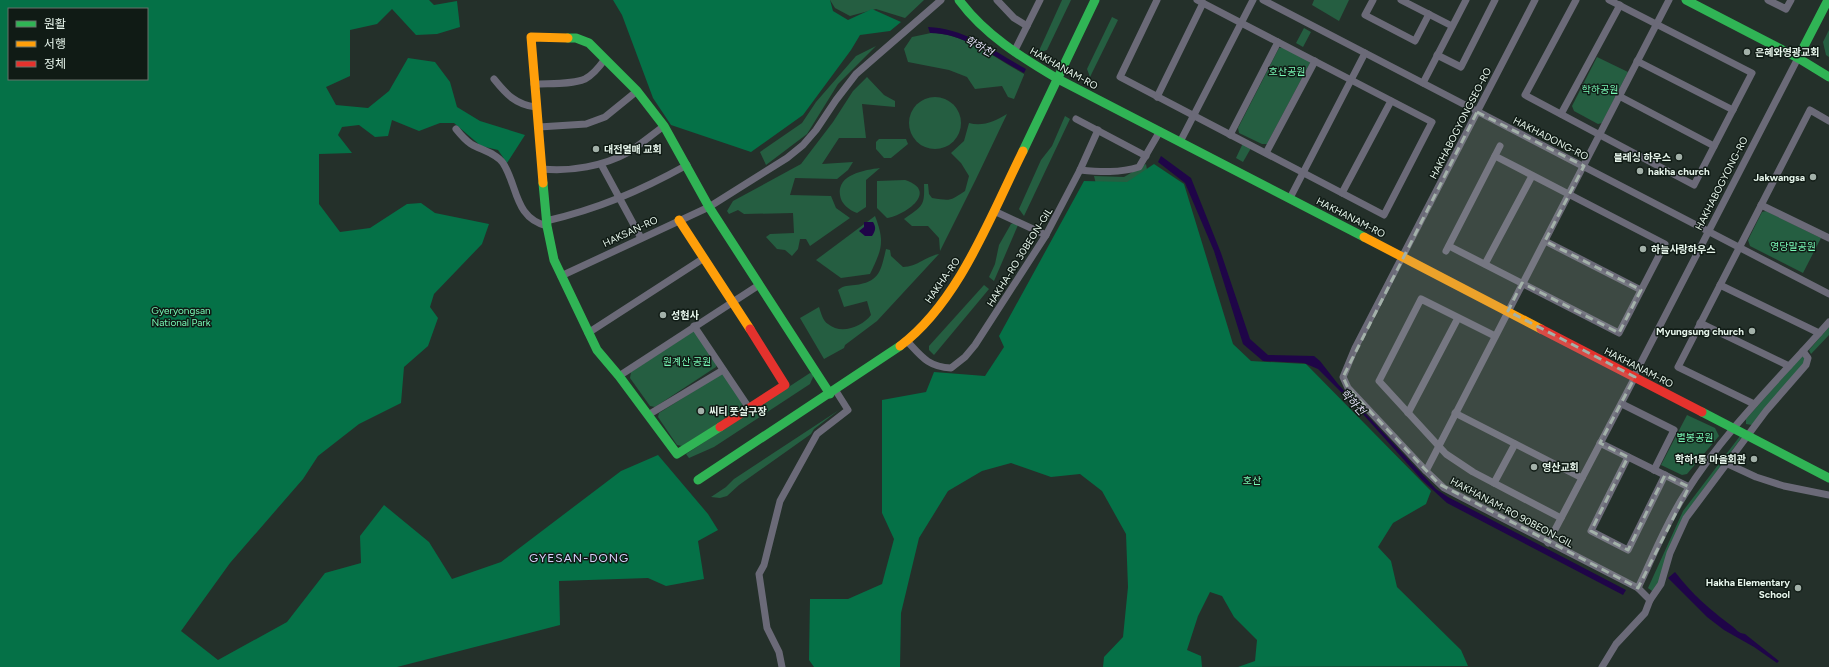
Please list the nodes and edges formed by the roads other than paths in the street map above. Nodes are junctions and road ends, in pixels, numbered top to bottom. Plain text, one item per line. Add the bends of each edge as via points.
1 (941, 0) edge
2 (959, 0) edge
3 (997, 0) edge
4 (1040, 0) edge
5 (1095, 0) edge
6 (1157, 0) edge
7 (1253, 0) edge
8 (1263, 0) edge
9 (1373, 0) edge
10 (1401, 0) edge
11 (1466, 0) edge
12 (1495, 0) edge
13 (1535, 0) edge
14 (1576, 0) edge
15 (1609, 0) edge
16 (1669, 0) edge
17 (1686, 0) edge
18 (1768, 0) edge
19 (1791, 0) edge
20 (1828, 0) edge
21 (1200, 2) edge
22 (1620, 5) junction
23 (1429, 14) junction
24 (1241, 23) junction
25 (1656, 24) junction
26 (1027, 26) junction
27 (1452, 26) junction
28 (1278, 42) junction
29 (1014, 52) junction
30 (1365, 53) junction
31 (1437, 55) junction
32 (1798, 58) junction
33 (605, 59) junction
34 (1315, 61) junction
35 (1637, 61) junction
36 (1829, 77) edge
37 (494, 79) dead end
38 (1058, 79) junction
39 (1351, 80) junction
40 (1423, 83) junction
41 (534, 84) junction
42 (637, 91) junction
43 (1619, 96) junction
44 (1157, 97) junction
45 (1391, 101) junction
46 (536, 107) junction
47 (1733, 110) junction
48 (1477, 112) junction
49 (1561, 114) junction
50 (1193, 115) junction
51 (1076, 118) dead end
52 (1829, 121) edge
53 (664, 126) junction
54 (539, 127) junction
55 (456, 129) dead end
56 (1098, 130) junction
57 (1160, 132) junction
58 (1230, 134) junction
59 (1599, 135) junction
60 (1180, 142) junction
61 (1500, 146) dead end
62 (1714, 146) junction
63 (1266, 153) junction
64 (1146, 156) junction
65 (1495, 156) junction
66 (601, 164) junction
67 (687, 166) junction
68 (1584, 166) junction
69 (542, 169) junction
70 (1080, 170) junction
71 (1302, 172) junction
72 (1532, 176) junction
73 (1342, 193) junction
74 (1569, 194) junction
75 (1290, 198) junction
76 (620, 199) junction
77 (1761, 205) junction
78 (709, 207) junction
79 (994, 211) junction
80 (679, 220) junction
81 (546, 224) junction
82 (1708, 230) junction
83 (1046, 235) junction
84 (641, 238) junction
85 (1829, 238) edge
86 (1544, 241) junction
87 (1740, 247) junction
88 (1403, 256) junction
89 (704, 258) junction
90 (1485, 264) junction
91 (561, 276) junction
92 (759, 284) junction
93 (1522, 284) junction
94 (1720, 285) junction
95 (1641, 290) junction
96 (1829, 294) edge
97 (733, 301) junction
98 (1508, 311) junction
99 (1458, 318) junction
100 (1829, 322) edge
101 (1700, 323) junction
102 (694, 326) junction
103 (588, 333) junction
104 (1819, 333) junction
105 (1495, 336) junction
106 (907, 341) junction
107 (1803, 351) junction
108 (1789, 366) junction
109 (723, 370) junction
110 (619, 376) junction
111 (1634, 377) junction
112 (833, 393) junction
113 (1622, 404) junction
114 (1754, 404) junction
115 (749, 408) junction
116 (1408, 414) junction
117 (1455, 414) junction
118 (648, 415) junction
119 (1733, 428) junction
120 (1747, 435) junction
121 (1600, 443) junction
122 (1515, 444) junction
123 (1438, 446) junction
124 (1628, 457) junction
125 (1728, 464) junction
126 (1654, 470) junction
127 (1426, 471) junction
128 (1665, 475) junction
129 (1582, 478) junction
130 (1829, 478) edge
131 (698, 480) dead end
132 (1494, 483) junction
133 (1689, 487) junction
134 (1829, 495) edge
135 (1561, 518) junction
136 (1548, 543) junction
137 (1638, 588) junction
138 (1650, 600) junction
139 (782, 667) edge
140 (1602, 667) edge

1 - 78 street, HAKSAN-RO via 856,74 803,145 787,158
2 - 29 street, HAKHANAM-RO via 978,23
3 - 26 street via 1014,18
4 - 26 street
5 - 38 street, HAKHA-RO
6 - 44 street via 1120,77
7 - 24 street
8 - 30 street, HAKHADONG-RO
9 - 23 street via 1364,15 1415,41
10 - 23 street
11 - 27 street
12 - 31 street via 1461,67
13 - 48 street, HAKHABOGYONGSEO-RO
14 - 49 street via 1525,95
15 - 22 street
16 - 25 street
17 - 32 street
18 - 19 street via 1786,9
20 - 32 street, HAKHABOGYONG-RO
21 - 24 street
21 - 44 street
22 - 25 street
22 - 49 street
23 - 27 street
24 - 28 street
24 - 50 street
25 - 35 street
25 - 47 street via 1752,73
26 - 29 street
27 - 31 street
28 - 34 street
28 - 58 street
29 - 38 street, HAKHANAM-RO
30 - 39 street
30 - 40 street, HAKHADONG-RO
31 - 40 street
32 - 36 street
32 - 82 street, HAKHABOGYONG-RO
33 - 41 street via 597,70 584,79
33 - 41 street via 589,43 576,38 531,37
33 - 42 street
34 - 39 street
34 - 63 street
35 - 43 street
35 - 47 street
37 - 46 street via 513,100
38 - 57 street, HAKHANAM-RO
38 - 79 street, HAKHA-RO
39 - 45 street
39 - 71 street
40 - 48 street, HAKHADONG-RO
41 - 46 street
42 - 53 street
42 - 54 street via 605,117 586,124
43 - 59 street
43 - 62 street
44 - 50 street
45 - 73 street
45 - 73 street via 1432,122 1384,215
46 - 54 street
47 - 62 street
48 - 68 street, HAKHADONG-RO
48 - 88 street, HAKHABOGYONGSEO-RO
49 - 59 street
50 - 58 street
50 - 60 street
51 - 56 street
52 - 77 street via 1810,110
53 - 66 street via 629,152
53 - 67 street
54 - 69 street
55 - 81 street via 470,144 502,161 524,211 532,220
56 - 64 street
56 - 70 street, HAKHA-RO 30BEON-GIL
57 - 60 street, HAKHANAM-RO
57 - 64 street
58 - 63 street
59 - 62 street via 1694,185
59 - 68 street
60 - 75 street, HAKHANAM-RO
61 - 65 street
63 - 71 street
64 - 70 street via 1139,166 1132,169 1106,172
65 - 72 street
65 - 90 street via 1448,248
66 - 69 street
66 - 76 street
67 - 76 street via 649,187
67 - 78 street
68 - 74 street
68 - 82 street, HAKHADONG-RO
69 - 81 street
70 - 83 street, HAKHA-RO 30BEON-GIL
71 - 73 street
71 - 75 street
72 - 74 street
72 - 90 street
74 - 86 street
74 - 95 street via 1665,244
75 - 88 street, HAKHANAM-RO
76 - 81 street
76 - 84 street
77 - 85 street
77 - 87 street
78 - 80 street, HAKSAN-RO
78 - 92 street
79 - 83 street
79 - 106 street, HAKHA-RO via 968,263 945,299
80 - 84 street, HAKSAN-RO
80 - 89 street
81 - 91 street via 554,260
82 - 87 street, HAKHADONG-RO
82 - 111 street, HAKHABOGYONG-RO
83 - 106 street, HAKHA-RO 30BEON-GIL via 975,345 957,364 951,368 934,366
84 - 91 street, HAKSAN-RO
86 - 93 street
86 - 95 street
87 - 94 street
87 - 96 street, HAKHADONG-RO
88 - 98 street, HAKHANAM-RO
88 - 127 street, HAKHANAM-RO 90BEON-GIL via 1355,348 1343,377 1348,388
89 - 97 street
89 - 103 street
90 - 93 street
91 - 103 street
92 - 97 street
92 - 112 street
93 - 95 street via 1619,333
93 - 98 street
94 - 101 street
94 - 104 street
97 - 102 street
97 - 115 street via 785,384
98 - 105 street
98 - 111 street, HAKHANAM-RO
99 - 105 street
99 - 116 street
99 - 116 street via 1421,299 1379,381
100 - 104 street
101 - 108 street
101 - 114 street via 1678,366
102 - 109 street
102 - 110 street
103 - 110 street via 597,350
104 - 107 street
105 - 117 street
106 - 112 street, HAKHA-RO
107 - 108 street
107 - 120 street via 1808,358 1806,365
108 - 114 street
109 - 115 street
109 - 118 street
110 - 118 street via 628,394
111 - 113 street, HAKHABOGYONG-RO
111 - 119 street, HAKHANAM-RO
112 - 131 street, HAKHA-RO
112 - 139 street via 848,410 817,434 780,502 764,565 759,574 767,628 779,652
113 - 121 street, HAKHABOGYONG-RO
113 - 126 street via 1674,430
114 - 119 street
115 - 118 street via 677,454
116 - 123 street
117 - 122 street
117 - 123 street
119 - 120 street, HAKHANAM-RO
119 - 133 street
120 - 125 street
120 - 130 street, HAKHANAM-RO
121 - 124 street
121 - 129 street, HAKHABOGYONG-RO
122 - 129 street
122 - 132 street
123 - 127 street
123 - 132 street via 1473,472
124 - 126 street
124 - 128 street via 1591,531 1628,550
125 - 134 street via 1784,486
125 - 138 street via 1686,518 1670,553 1661,584
126 - 128 street
127 - 136 street, HAKHANAM-RO 90BEON-GIL via 1444,488
128 - 133 street
129 - 135 street, HAKHABOGYONG-RO
132 - 135 street
133 - 137 street
135 - 136 street, HAKHABOGYONG-RO
136 - 137 street, HAKHANAM-RO 90BEON-GIL
137 - 138 street, HAKHANAM-RO 90BEON-GIL
138 - 140 street via 1645,613 1616,644

